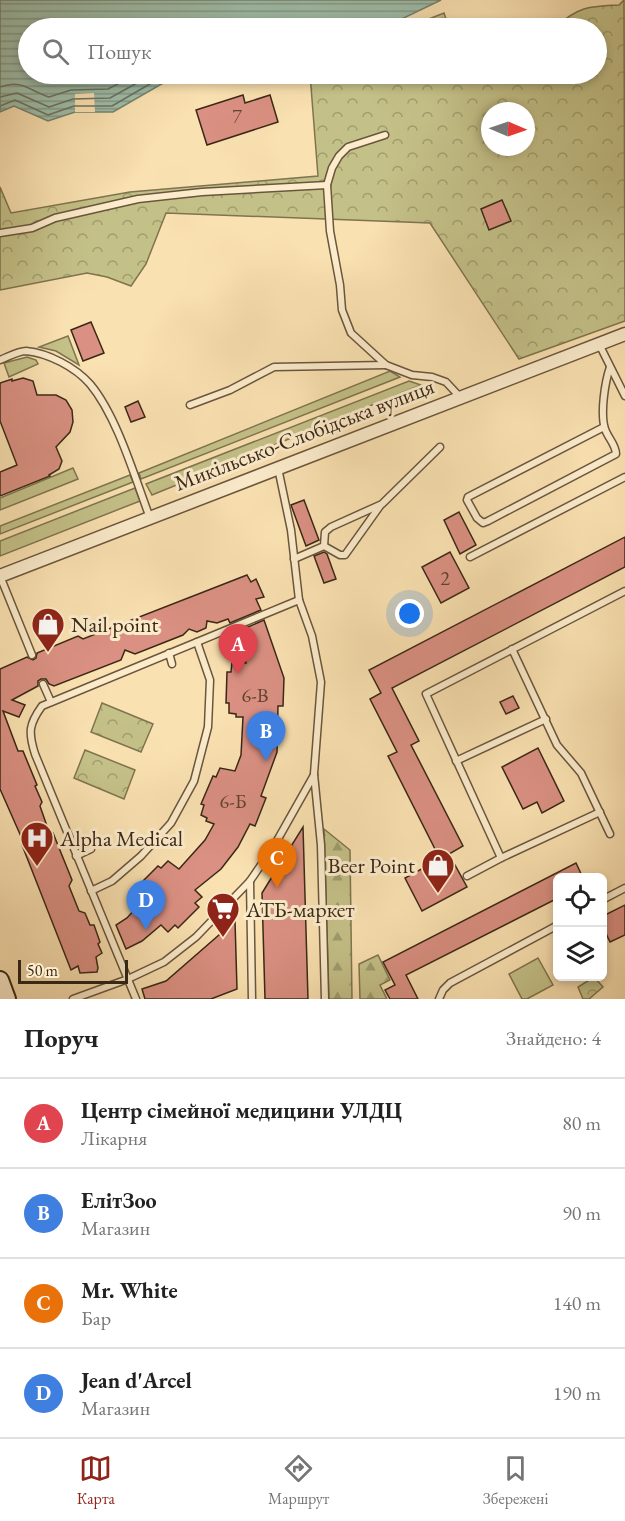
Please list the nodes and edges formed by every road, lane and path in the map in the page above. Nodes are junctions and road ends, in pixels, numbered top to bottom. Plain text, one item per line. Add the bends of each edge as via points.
1 (385, 135) dead end
2 (327, 185) junction
3 (0, 233) edge
4 (625, 334) edge
5 (599, 344) junction
6 (0, 360) edge
7 (386, 365) junction
8 (610, 367) junction
9 (625, 396) edge
10 (461, 397) junction
11 (190, 405) dead end
12 (604, 428) junction
13 (440, 447) dead end
14 (278, 468) junction
15 (625, 477) edge
16 (382, 504) junction
17 (150, 518) junction
18 (324, 546) junction
19 (470, 557) dead end
20 (294, 559) junction
21 (0, 576) edge
22 (625, 591) edge
23 (299, 600) junction
24 (197, 642) junction
25 (512, 649) junction
26 (169, 653) junction
27 (32, 655) dead end
28 (172, 664) dead end
29 (43, 684) dead end
30 (51, 702) junction
31 (546, 719) junction
32 (456, 761) junction
33 (314, 774) junction
34 (600, 812) junction
35 (610, 834) dead end
36 (91, 849) dead end
37 (76, 856) junction
38 (501, 858) junction
39 (467, 876) dead end
40 (250, 881) junction
41 (625, 888) edge
42 (91, 891) junction
43 (607, 898) edge
44 (554, 927) edge
45 (128, 979) junction
46 (0, 980) edge
47 (7, 999) edge
48 (72, 999) edge
49 (136, 999) edge
50 (252, 999) edge
51 (325, 999) edge
52 (439, 999) edge

1 - 2 lane via 348,147 335,162
2 - 3 lane via 138,199
2 - 7 lane via 342,310 351,333
4 - 5 street, Микільсько-Слобідська вулиця
5 - 8 lane
5 - 10 street, Микільсько-Слобідська вулиця
6 - 17 lane via 24,351 50,356 88,382 114,427
7 - 10 lane via 446,382
7 - 11 lane via 274,367
8 - 9 lane
8 - 12 lane via 604,386
10 - 14 street, Микільсько-Слобідська вулиця
12 - 12 lane via 616,449 613,457 488,521 477,518 468,497
13 - 16 lane
14 - 17 street, Микільсько-Слобідська вулиця
14 - 20 lane
15 - 19 lane
16 - 18 lane via 327,529
16 - 18 lane via 345,555
17 - 21 street, Микільсько-Слобідська вулиця
18 - 20 lane
20 - 23 lane
21 - 27 lane
22 - 25 lane
23 - 24 lane
23 - 33 lane via 312,636 321,682
24 - 26 lane
24 - 42 lane via 210,680 208,727 194,781 171,823 141,856 112,881
25 - 31 lane
25 - 32 lane via 426,694
26 - 28 lane
26 - 30 lane
29 - 30 lane
30 - 37 lane via 42,706 32,720 30,738
31 - 32 lane
31 - 34 lane via 558,745 582,772
32 - 38 lane
33 - 40 lane
33 - 51 lane via 321,845
34 - 35 lane
34 - 38 lane
36 - 37 lane
37 - 42 lane
38 - 39 lane
40 - 45 lane via 196,937 164,962
40 - 50 lane
41 - 43 lane
42 - 45 lane
44 - 52 lane via 450,983
45 - 48 lane
45 - 49 lane
46 - 47 street

